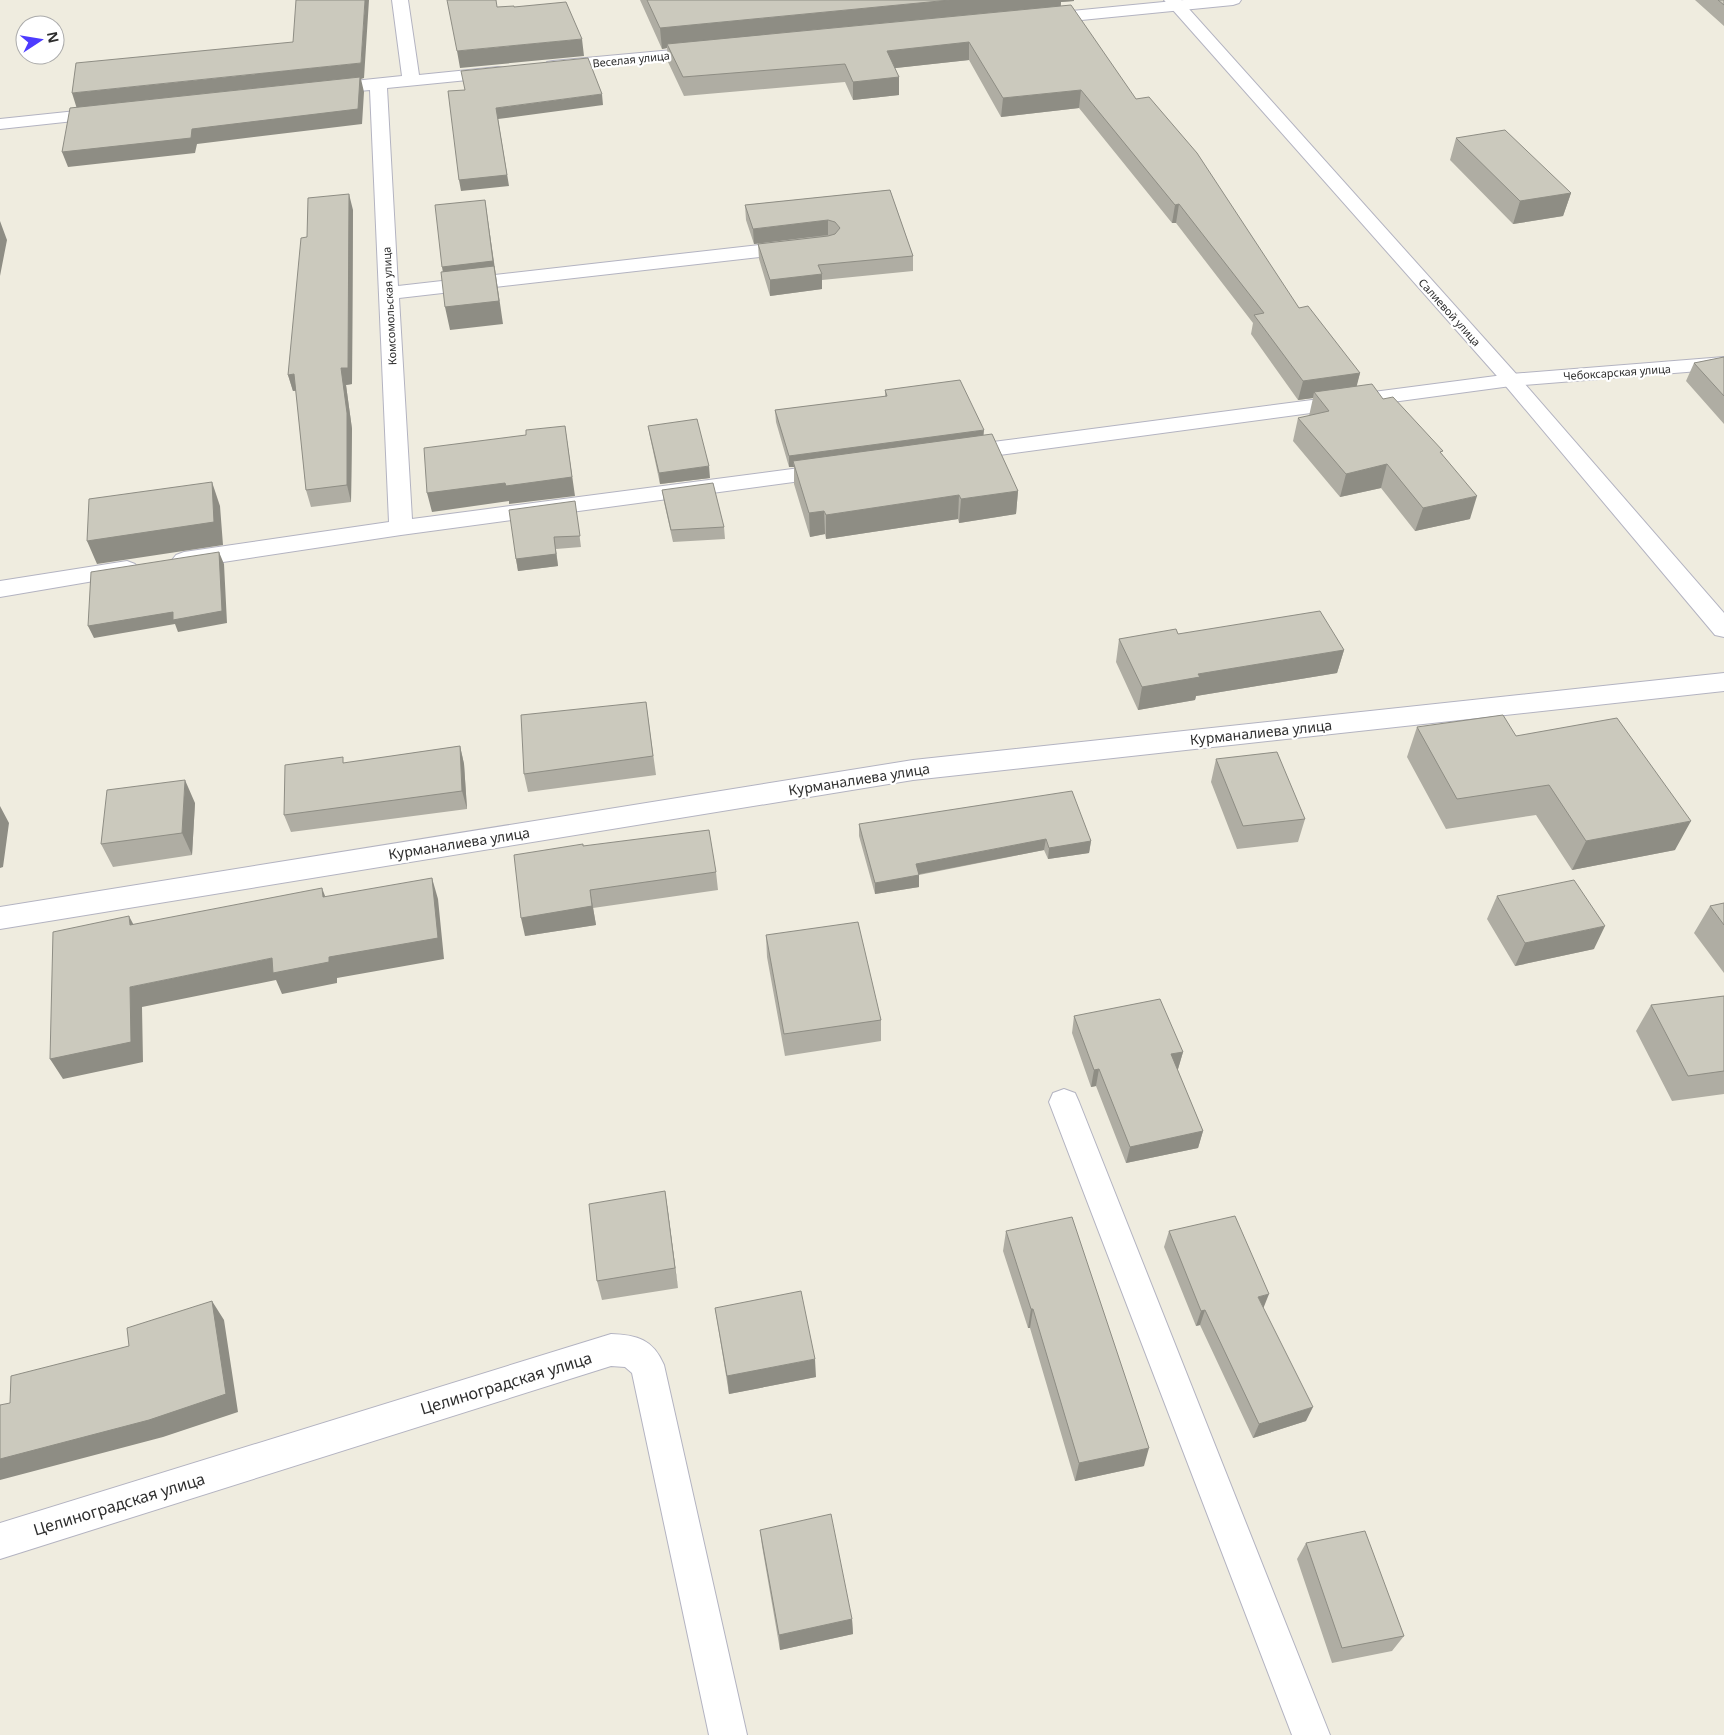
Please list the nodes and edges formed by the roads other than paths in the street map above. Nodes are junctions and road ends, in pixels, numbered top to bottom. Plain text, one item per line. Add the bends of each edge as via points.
1 (400, 0) edge
2 (1233, 0) edge
3 (1175, 3) edge
4 (1021, 21) edge
5 (726, 50) edge
6 (539, 68) edge
7 (510, 71) edge
8 (411, 80) junction
9 (378, 83) junction
10 (310, 91) edge
11 (116, 112) edge
12 (0, 124) edge
13 (808, 246) edge
14 (388, 293) junction
15 (1724, 363) edge
16 (1510, 380) junction
17 (946, 456) edge
18 (846, 469) edge
19 (401, 528) junction
20 (0, 589) edge
21 (1724, 629) edge
22 (1724, 682) edge
23 (0, 918) edge
24 (1064, 1102) dead end
25 (0, 1541) edge
26 (728, 1735) edge
27 (1311, 1735) edge

1 - 8 street
2 - 3 street
3 - 4 street
3 - 16 street, Салиевой улица
5 - 6 street, Веселая улица
7 - 8 street
8 - 9 street
9 - 10 street
9 - 14 street, Комсомольская улица
11 - 12 street
13 - 14 street
14 - 19 street, Комсомольская улица
15 - 16 street, Чебоксарская улица
16 - 17 street, Чебоксарская улица
16 - 21 street, Салиевой улица
18 - 19 street
19 - 20 street
22 - 23 street, Курманалиева улица via 913,770
24 - 27 street
25 - 26 street, Целиноградская улица via 611,1350 632,1351 647,1365

